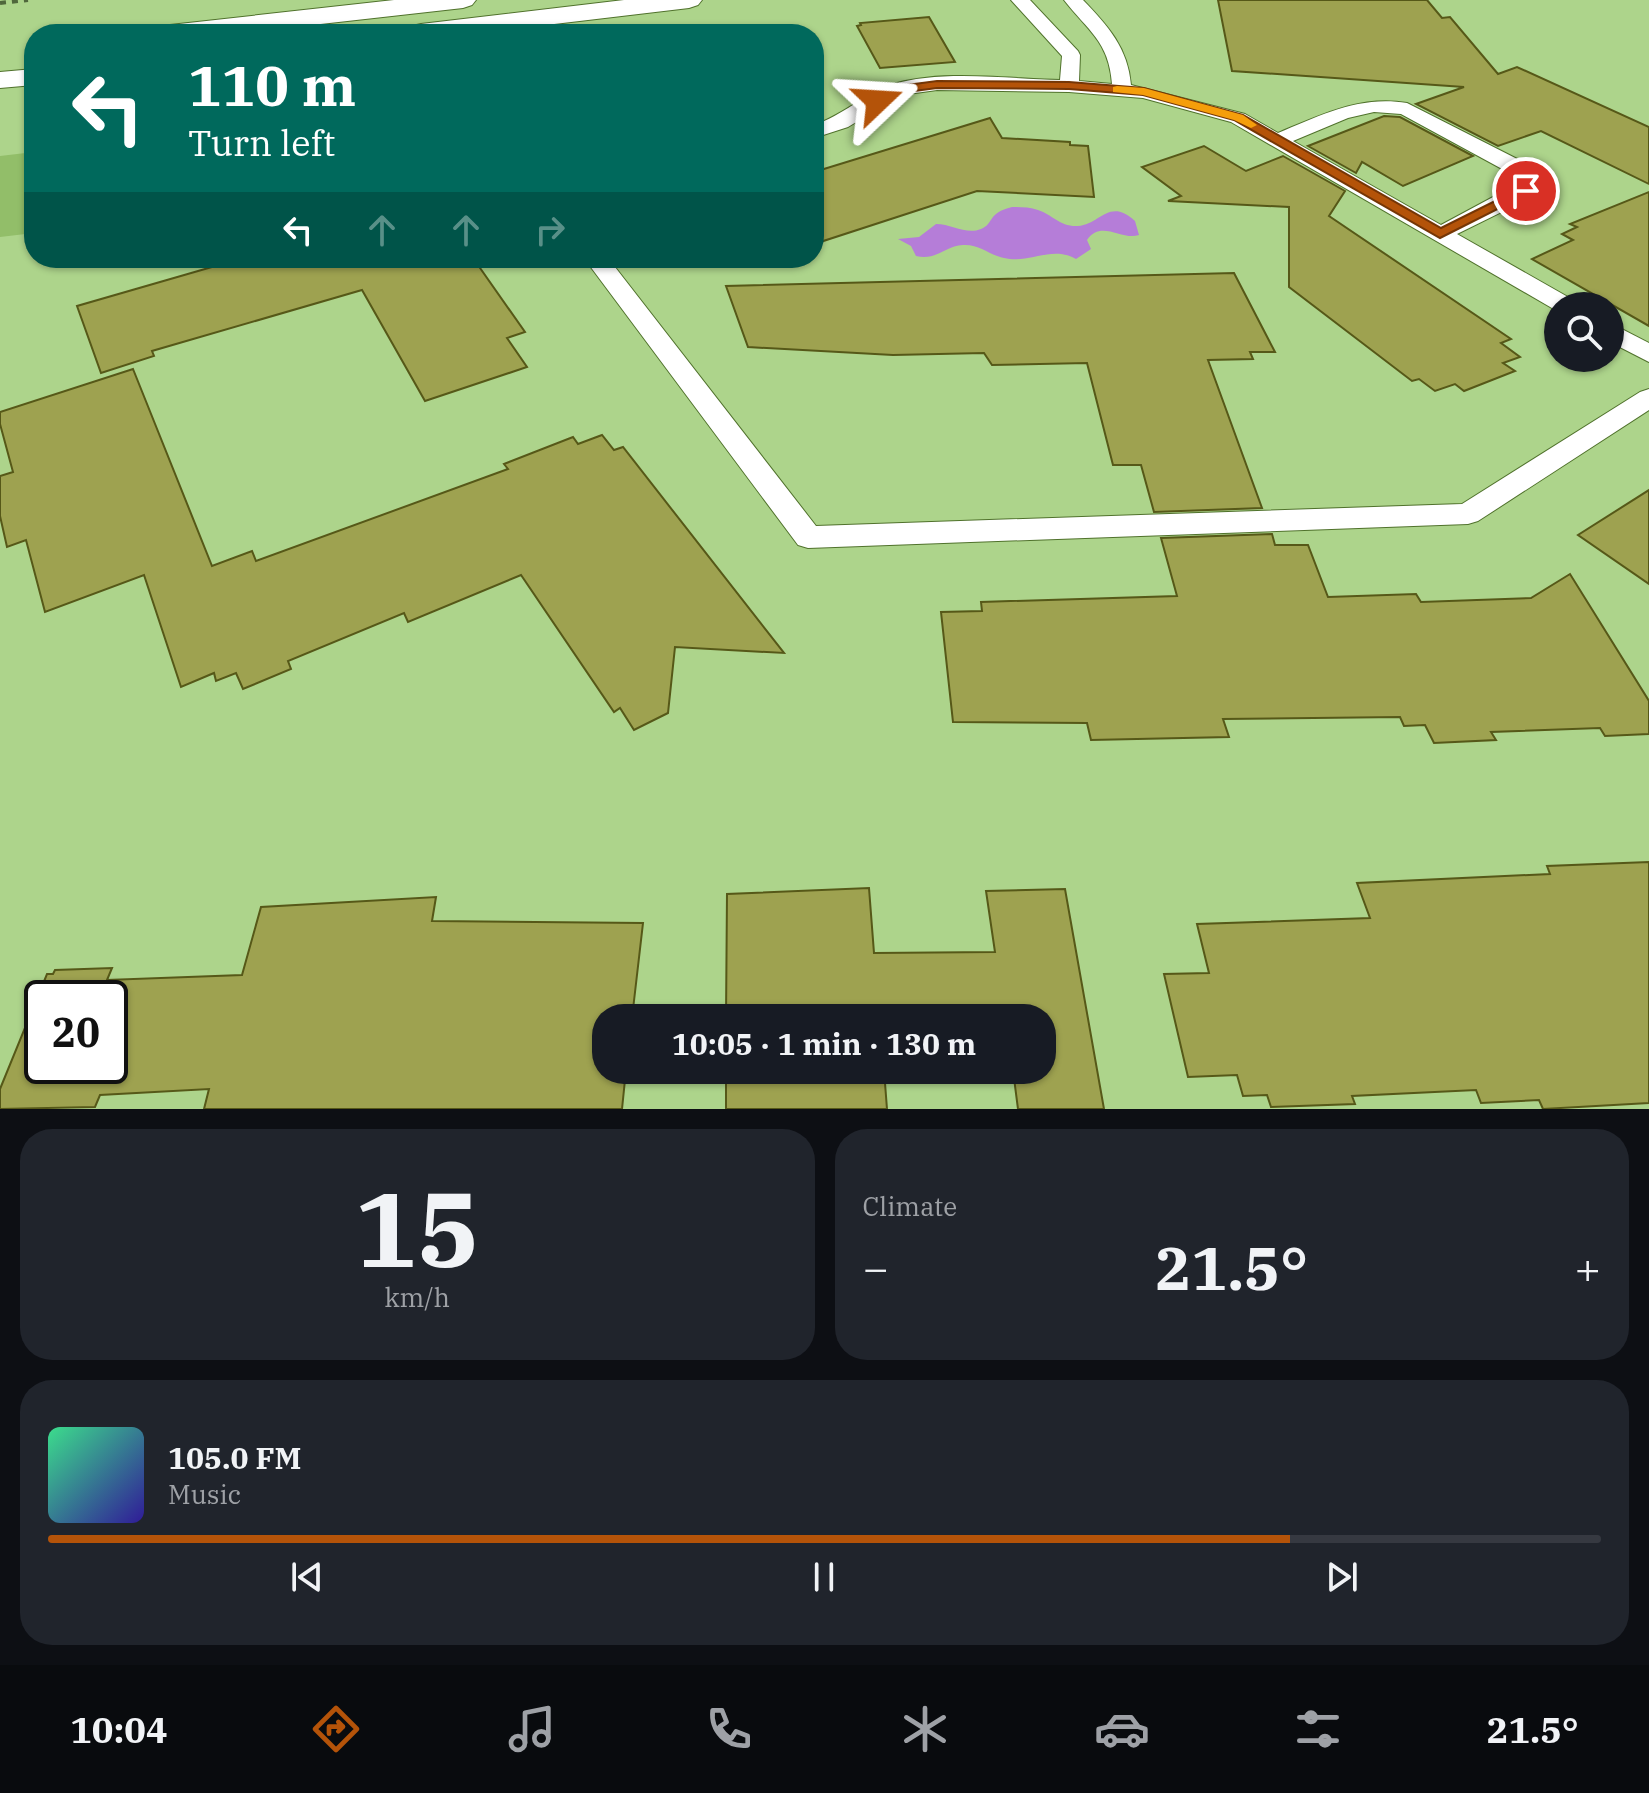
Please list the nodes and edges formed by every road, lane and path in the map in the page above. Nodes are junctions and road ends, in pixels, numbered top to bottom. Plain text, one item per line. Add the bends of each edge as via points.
1 (463, 0) edge
2 (689, 0) edge
3 (1020, 0) edge
4 (1073, 0) edge
5 (250, 24) edge
6 (496, 24) edge
7 (24, 78) edge
8 (0, 80) edge
9 (1069, 86) junction
10 (1122, 90) junction
11 (824, 129) edge
12 (1278, 140) junction
13 (1440, 234) junction
14 (604, 268) edge
15 (1544, 293) edge
16 (1624, 339) edge
17 (1649, 354) edge
18 (1649, 398) edge

1 - 5 main road
2 - 6 main road
3 - 9 lane via 1071,55
4 - 10 lane via 1110,39 1121,61
7 - 8 main road
9 - 10 lane
9 - 11 lane via 937,84 896,90
10 - 12 lane via 1238,118
12 - 13 lane
12 - 13 lane via 1365,105 1389,104 1523,171 1532,182 1526,191
13 - 15 lane
14 - 18 lane via 808,537 1468,514
16 - 17 lane

